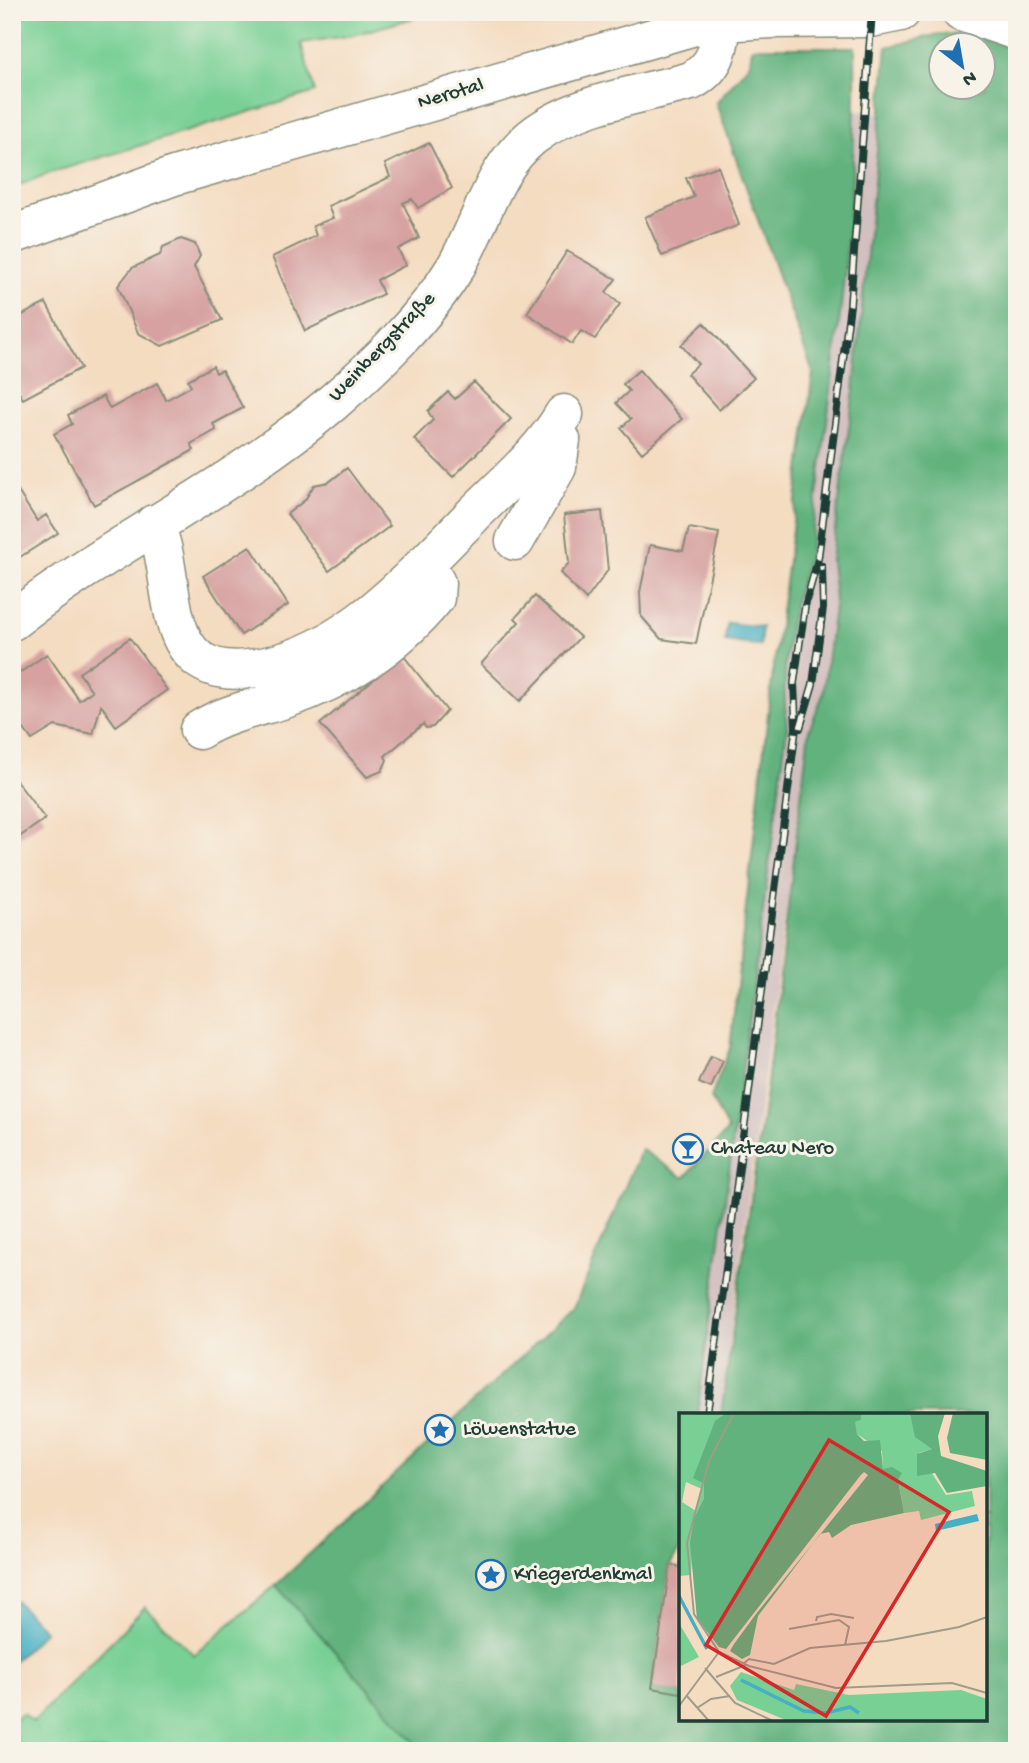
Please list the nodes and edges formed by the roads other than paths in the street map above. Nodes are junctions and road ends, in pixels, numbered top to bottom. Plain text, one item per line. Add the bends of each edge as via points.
1 (901, 12) edge
2 (961, 12) edge
3 (713, 19) edge
4 (1017, 32) edge
5 (12, 234) edge
6 (154, 524) junction
7 (515, 541) dead end
8 (424, 564) junction
9 (12, 621) edge
10 (199, 730) dead end

1 - 3 street, Nerotal via 871,18
2 - 4 street
3 - 5 street, Nerotal via 174,176
3 - 6 street, Weinbergstraße via 716,56 704,74 570,115 533,136 505,166 454,270 361,377 293,434
6 - 8 street via 165,550 179,630 195,657 211,667 236,671 307,654 335,639
6 - 9 street, Weinbergstraße
7 - 8 street via 558,467 559,423
8 - 10 street via 436,583 435,598 359,667 310,691 232,714

